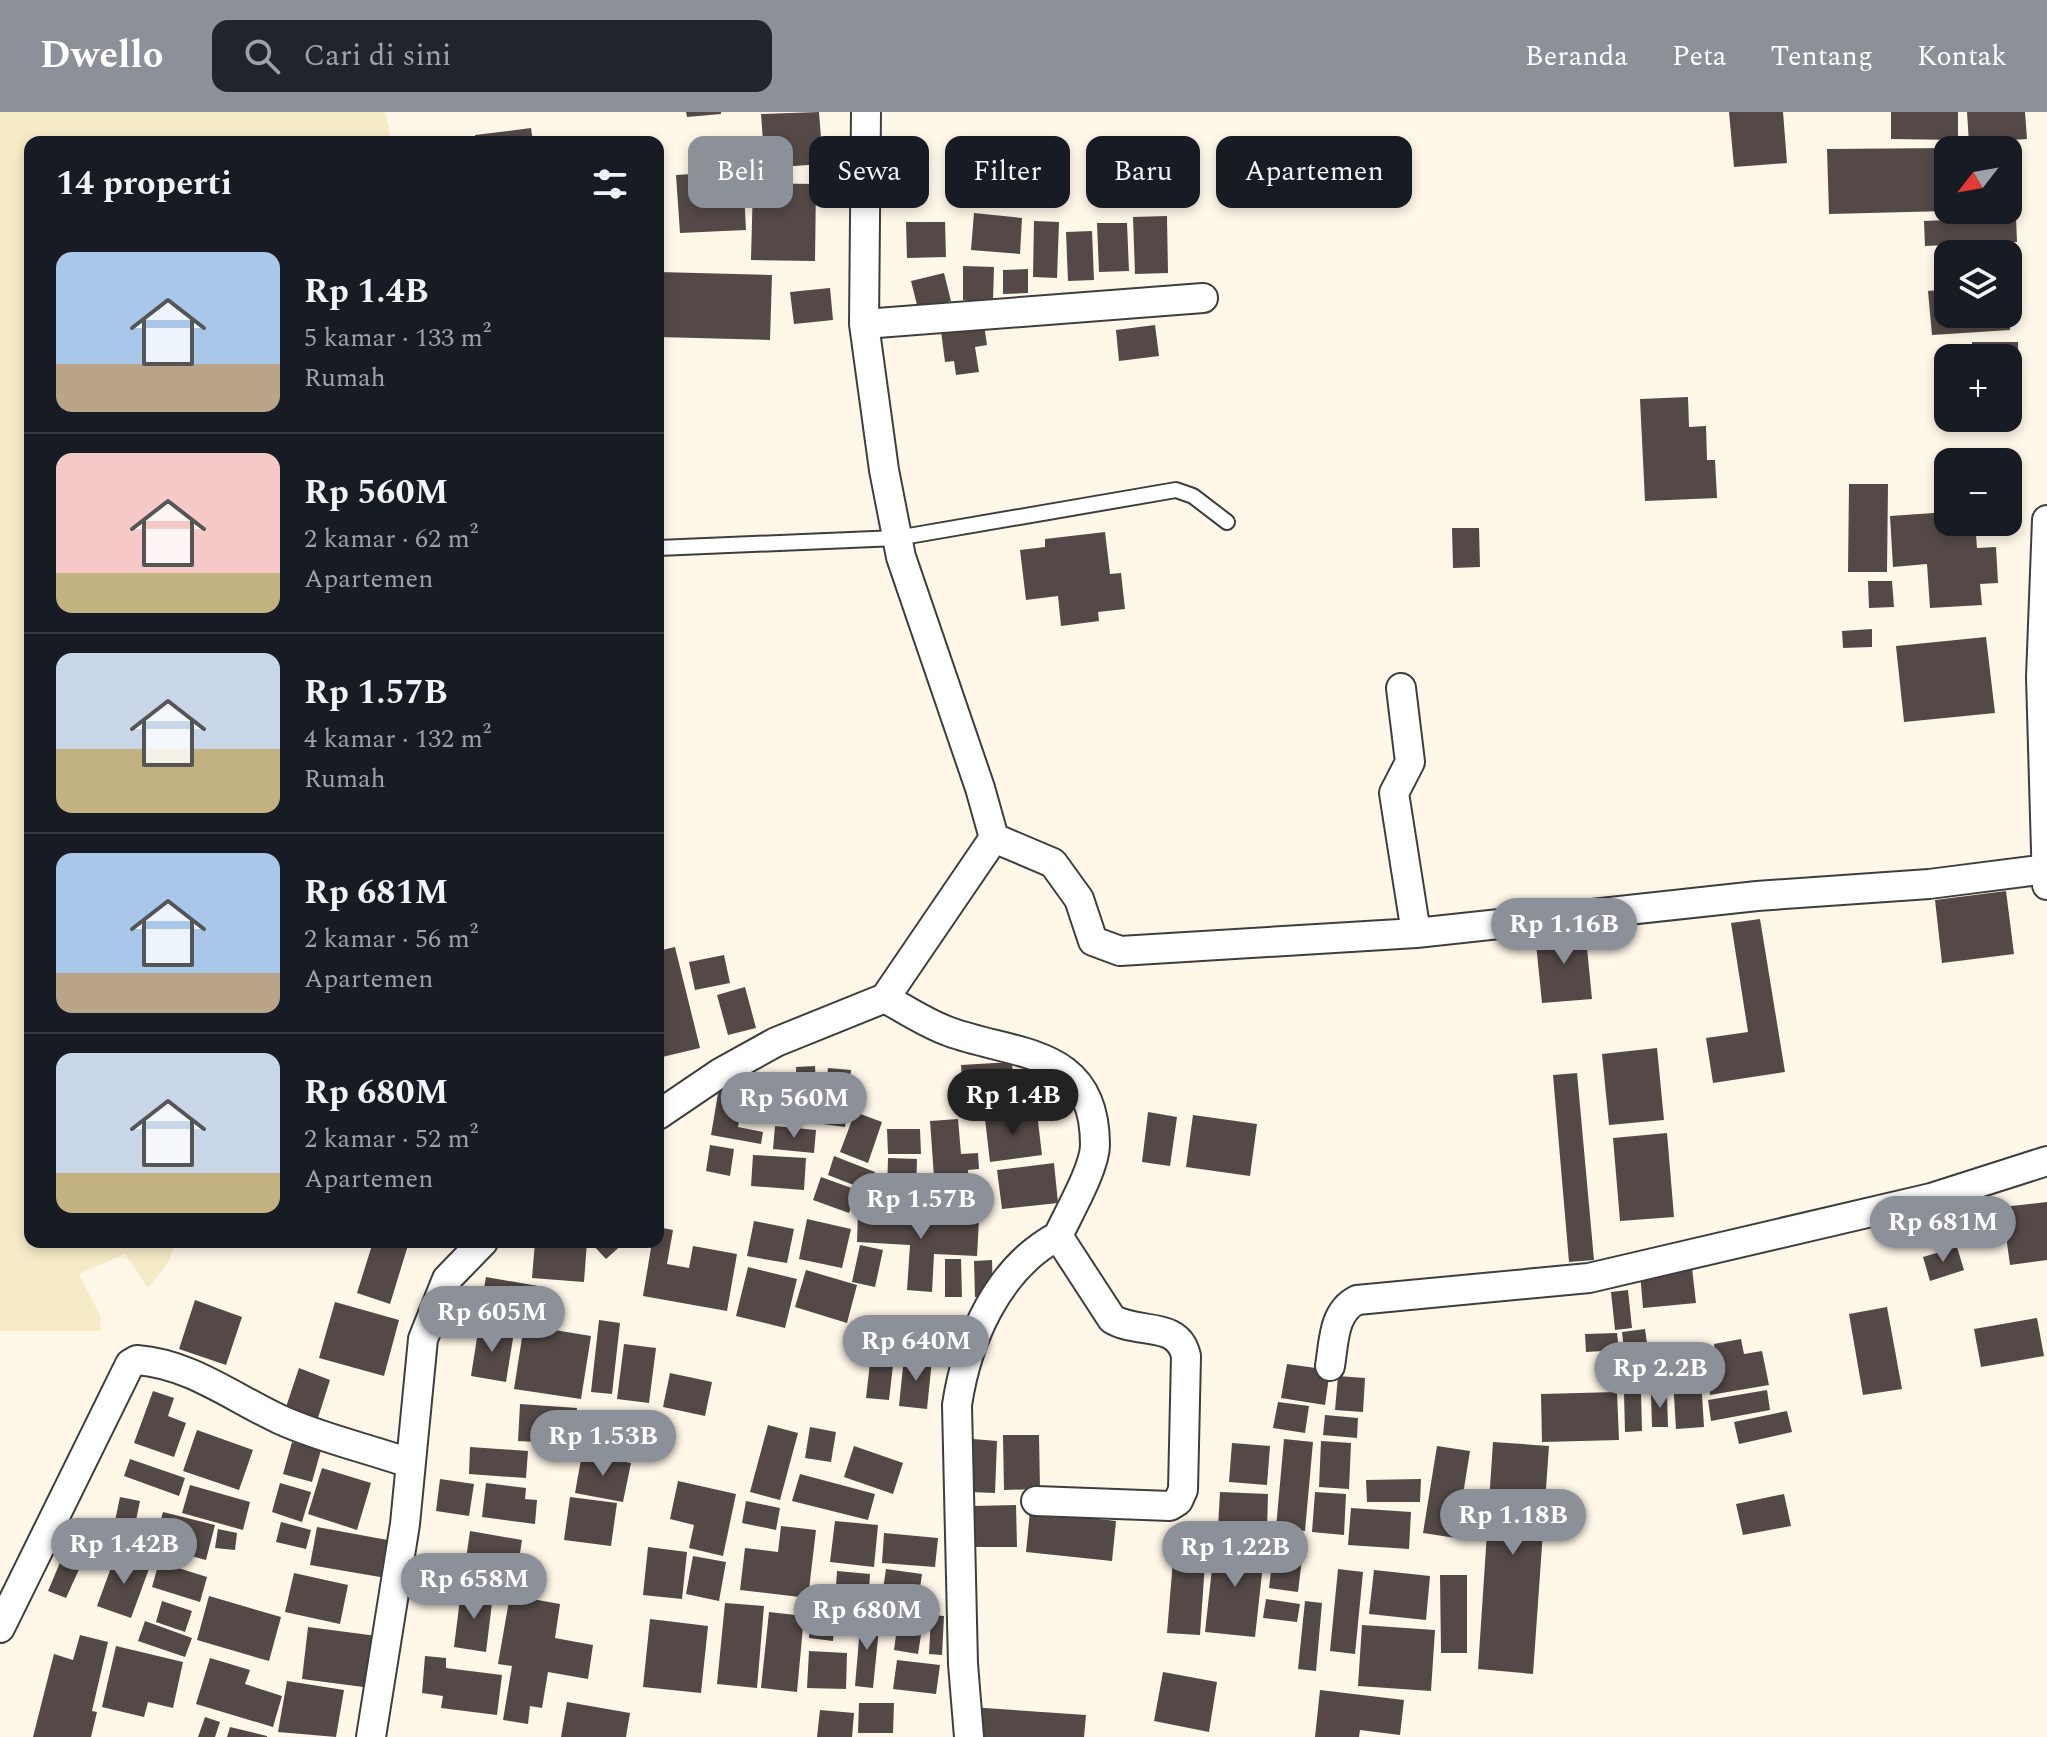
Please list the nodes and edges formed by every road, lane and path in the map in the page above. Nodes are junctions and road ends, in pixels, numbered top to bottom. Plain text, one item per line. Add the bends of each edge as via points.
1 (866, 112) edge
2 (1203, 298) dead end
3 (864, 324) junction
4 (2047, 520) edge
5 (1227, 522) dead end
6 (897, 538) junction
7 (664, 548) edge
8 (1401, 688) dead end
9 (994, 838) junction
10 (2046, 878) edge
11 (1416, 933) junction
12 (885, 998) junction
13 (664, 1111) edge
14 (2047, 1161) edge
15 (1058, 1236) junction
16 (477, 1248) edge
17 (1330, 1366) dead end
18 (409, 1463) junction
19 (1036, 1501) dead end
20 (0, 1628) edge
21 (371, 1737) edge
22 (969, 1737) edge

1 - 3 street
2 - 3 street
3 - 6 street
4 - 10 street via 2041,677
5 - 6 lane via 1176,490
6 - 7 lane
6 - 9 street
8 - 11 street via 1410,762 1394,793
9 - 11 street via 1053,863 1079,899 1093,941 1105,948 1177,950
9 - 12 street
10 - 11 street via 1757,896
12 - 13 street via 776,1042
12 - 15 street via 951,1033 1043,1056 1069,1074 1081,1091 1095,1147
14 - 17 street via 1931,1198 1589,1278 1357,1300 1339,1316
15 - 19 street via 1112,1319 1122,1326 1172,1333 1183,1343 1183,1490 1170,1506
15 - 22 street via 1018,1263 985,1316 957,1405
16 - 18 street via 447,1279 423,1339
18 - 20 street via 281,1420 168,1364 137,1360 130,1364
18 - 21 street via 400,1564

